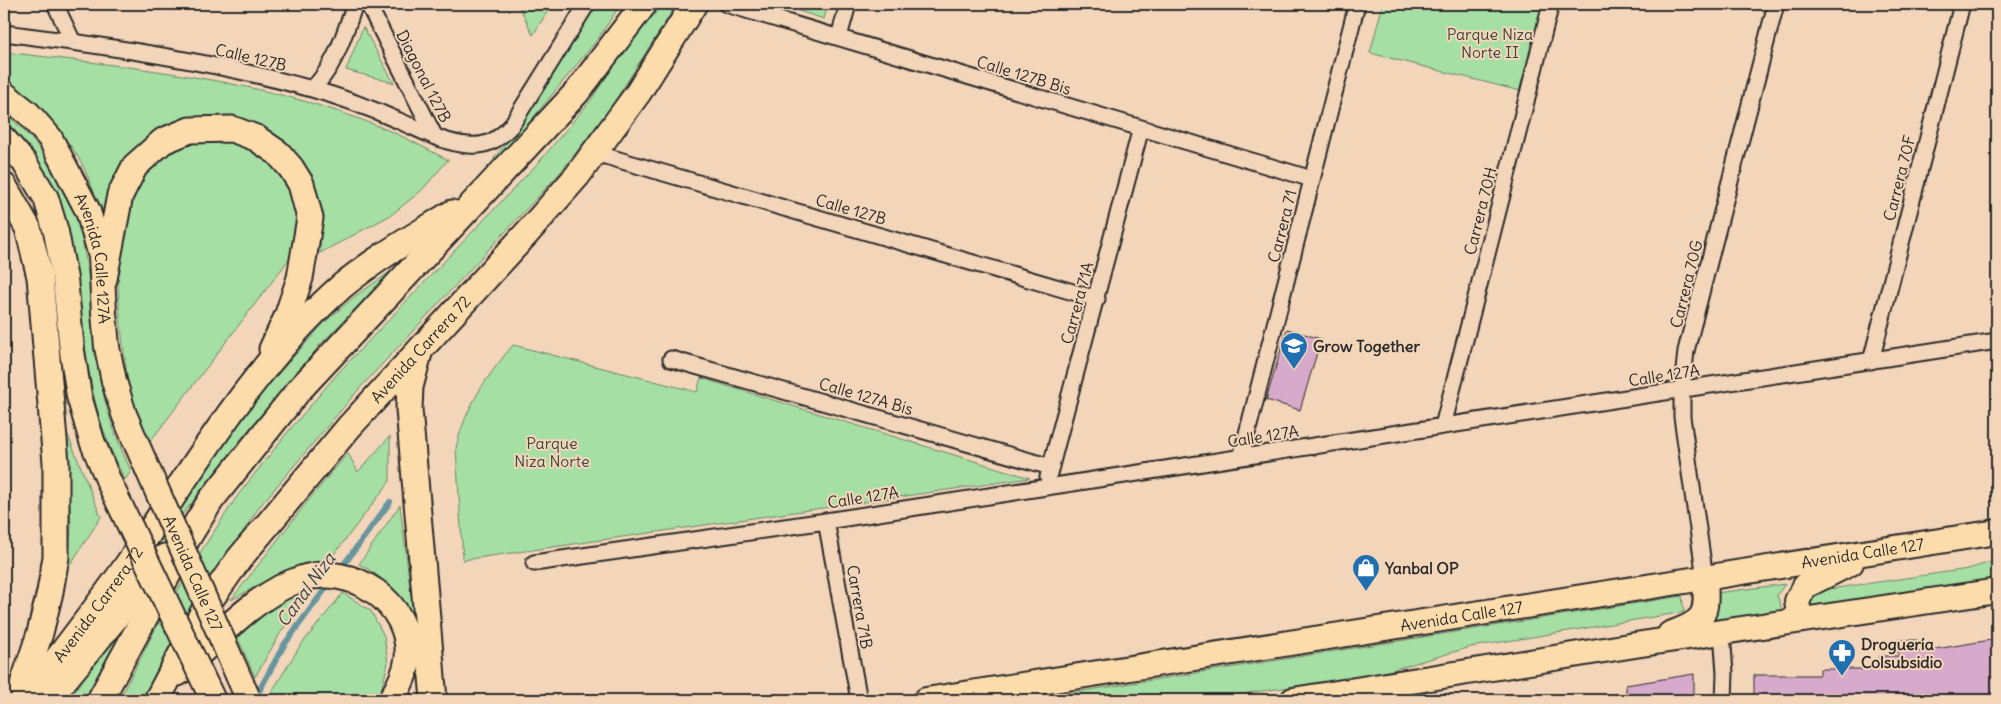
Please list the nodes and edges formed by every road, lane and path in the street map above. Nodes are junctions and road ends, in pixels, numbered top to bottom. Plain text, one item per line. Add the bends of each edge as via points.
1 (55, 4) edge
2 (355, 4) edge
3 (368, 4) edge
4 (587, 4) edge
5 (644, 4) edge
6 (694, 4) edge
7 (726, 4) edge
8 (848, 4) edge
9 (1357, 4) edge
10 (1551, 4) edge
11 (1776, 4) edge
12 (1962, 4) edge
13 (4, 33) edge
14 (839, 37) junction
15 (73, 42) junction
16 (312, 89) junction
17 (4, 94) edge
18 (1141, 128) junction
19 (435, 138) junction
20 (4, 139) edge
21 (595, 153) junction
22 (1312, 179) junction
23 (4, 186) edge
24 (482, 194) junction
25 (104, 279) junction
26 (1097, 299) junction
27 (1997, 341) edge
28 (421, 347) junction
29 (671, 359) dead end
30 (1871, 361) junction
31 (259, 376) junction
32 (1682, 390) junction
33 (1444, 426) junction
34 (137, 445) joint
35 (1240, 457) junction
36 (1051, 467) junction
37 (1045, 487) junction
38 (211, 500) junction
39 (826, 521) junction
40 (1997, 532) edge
41 (1877, 551) junction
42 (534, 563) dead end
43 (1705, 578) junction
44 (1997, 591) edge
45 (1800, 620) junction
46 (1722, 632) junction
47 (1635, 646) junction
48 (161, 692) edge
49 (51, 697) edge
50 (1322, 698) edge
51 (250, 699) edge
52 (17, 700) edge
53 (26, 700) edge
54 (100, 700) edge
55 (213, 700) edge
56 (391, 700) edge
57 (434, 700) edge
58 (859, 700) edge
59 (926, 700) edge
60 (1293, 700) edge
61 (1724, 700) edge

1 - 15 street
2 - 16 street via 335,59
3 - 19 street, Diagonal 127B
4 - 19 street, Calle 127B via 502,136 482,145
5 - 24 highway, Avenida Carrera 72 via 577,92
6 - 21 highway, Avenida Carrera 72 via 638,93
7 - 14 street, Calle 127B Bis
8 - 14 street
9 - 22 street, Carrera 71
10 - 33 street, Carrera 70H
11 - 32 street, Carrera 70G via 1686,351
12 - 30 street, Carrera 70F
13 - 15 street, Calle 127B
14 - 18 street, Calle 127B Bis
15 - 16 street, Calle 127B via 161,55
16 - 19 street, Calle 127B
17 - 25 main road, Avenida Calle 127A via 28,113 50,138 74,180 97,236
18 - 22 street, Calle 127B Bis
18 - 26 street, Carrera 71A
20 - 55 main road, Avenida Calle 127A, bridge via 24,162 46,198 56,232 66,279 79,396 92,441
21 - 26 street, Calle 127B
21 - 28 highway, Avenida Carrera 72 via 527,233
22 - 35 street, Carrera 71
23 - 52 highway via 28,228 40,277 56,463 56,557 40,632
24 - 31 highway, Avenida Carrera 72 via 352,279 287,343
24 - 38 highway, Avenida Carrera 72 via 299,390
25 - 31 highway via 120,195 135,166 163,141 190,130 232,130 256,138 278,153 291,168 301,184 310,218 297,288
25 - 34 main road, Avenida Calle 127A via 107,347 124,414
26 - 36 street, Carrera 71A
27 - 30 street, Calle 127A
28 - 48 highway, Avenida Carrera 72 via 349,427 240,559 208,603
28 - 57 highway via 414,369 409,409
29 - 36 street, Calle 127A Bis
30 - 32 street, Calle 127A
31 - 53 highway, Avenida Carrera 72 via 126,566
32 - 33 street, Calle 127A
32 - 43 street, Carrera 70G via 1682,417
33 - 35 street, Calle 127A
34 - 51 main road, Avenida Calle 127, bridge
35 - 37 street, Calle 127A
36 - 37 street, Carrera 71A
37 - 39 street, Calle 127A
38 - 49 highway
38 - 54 highway, Avenida Carrera 72
39 - 42 street, Calle 127A
39 - 58 street, Carrera 71B
40 - 41 main road, Avenida Calle 127
41 - 43 main road, Avenida Calle 127
41 - 45 main road via 1805,586 1797,601
43 - 47 main road via 1707,606 1703,615 1681,630
43 - 59 main road, Avenida Calle 127
44 - 45 main road
45 - 46 main road
46 - 47 main road
46 - 61 street
47 - 50 main road
48 - 56 highway via 250,608 275,590 302,578 323,575 350,578 374,589 393,608 405,632 408,658 402,684
50 - 60 main road

